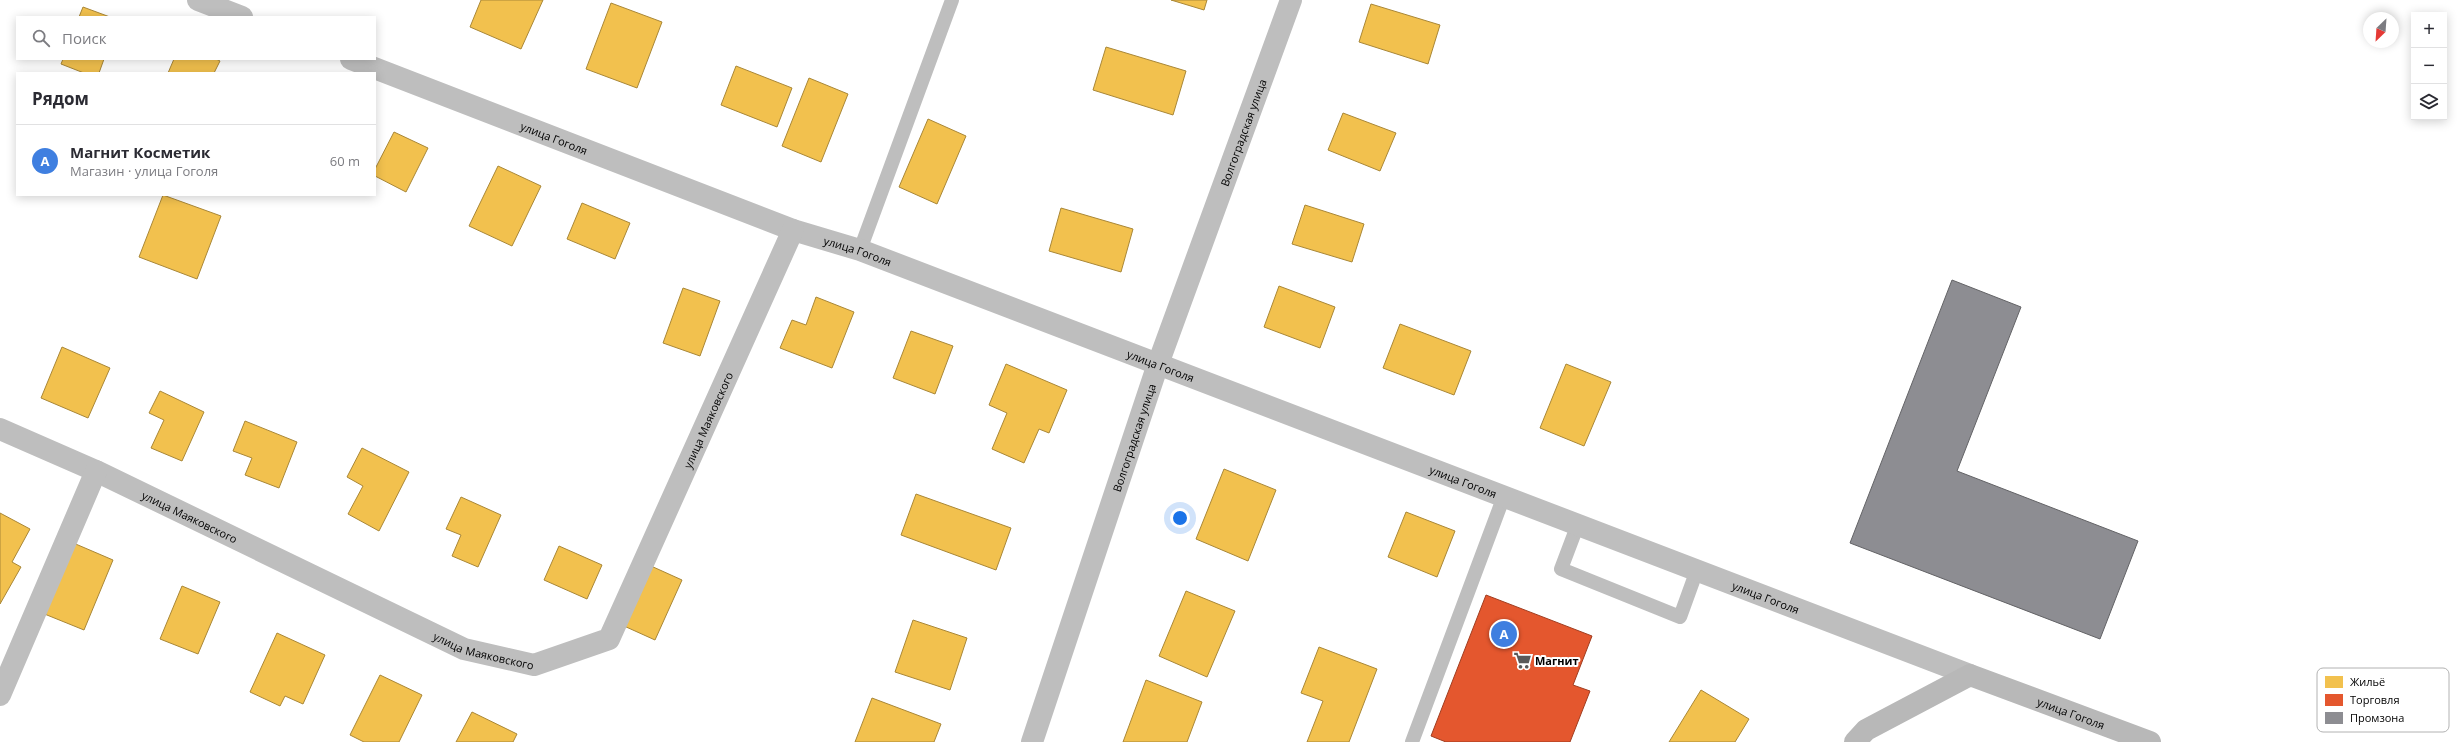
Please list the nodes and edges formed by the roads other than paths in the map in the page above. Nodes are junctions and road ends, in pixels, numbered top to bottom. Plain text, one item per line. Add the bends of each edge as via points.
1 (198, 0) edge
2 (952, 0) edge
3 (1291, 0) edge
4 (239, 16) edge
5 (354, 60) edge
6 (793, 230) junction
7 (860, 250) junction
8 (1158, 364) junction
9 (0, 429) edge
10 (96, 471) junction
11 (1504, 496) junction
12 (1578, 524) junction
13 (1697, 570) junction
14 (1970, 675) junction
15 (0, 695) edge
16 (1032, 742) edge
17 (1412, 742) edge
18 (1855, 742) edge
19 (2150, 742) edge

1 - 4 street
2 - 7 lane
3 - 8 street, Волгоградская улица
5 - 6 street, улица Гоголя
6 - 7 street, улица Гоголя
6 - 10 street, улица Маяковского via 609,639 534,665 464,649
7 - 8 street, улица Гоголя
8 - 11 street, улица Гоголя
8 - 16 street, Волгоградская улица
9 - 10 street, улица Маяковского
10 - 15 street
11 - 12 street, улица Гоголя
11 - 17 lane
12 - 13 street, улица Гоголя
12 - 13 lane via 1561,569 1680,617
13 - 14 street, улица Гоголя
14 - 18 street via 1866,730
14 - 19 street, улица Гоголя

